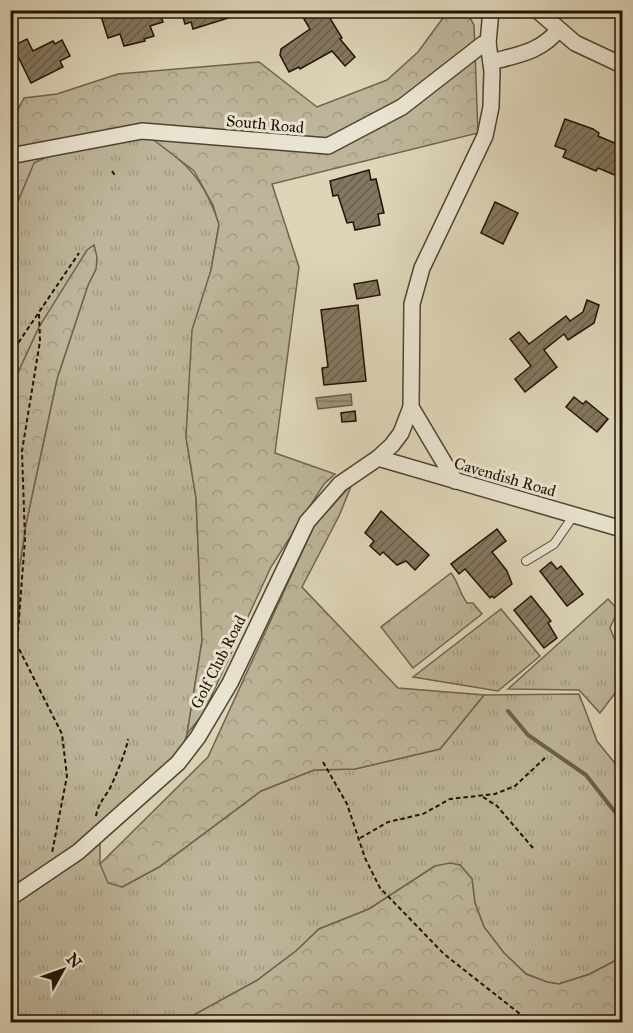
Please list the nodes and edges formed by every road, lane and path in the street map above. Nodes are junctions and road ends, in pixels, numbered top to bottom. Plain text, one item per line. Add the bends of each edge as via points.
1 (491, 10) edge
2 (537, 10) edge
3 (558, 30) junction
4 (488, 43) junction
5 (490, 62) junction
6 (622, 65) edge
7 (10, 156) edge
8 (112, 171) dead end
9 (116, 177) dead end
10 (79, 253) dead end
11 (39, 314) junction
12 (10, 355) edge
13 (411, 407) junction
14 (378, 458) junction
15 (455, 481) junction
16 (574, 515) junction
17 (622, 529) edge
18 (526, 561) dead end
19 (128, 739) dead end
20 (546, 757) dead end
21 (323, 762) dead end
22 (480, 795) junction
23 (359, 838) junction
24 (89, 842) junction
25 (533, 848) dead end
26 (51, 855) dead end
27 (10, 898) edge
28 (534, 1023) edge

1 - 4 street
2 - 3 street
3 - 5 street via 549,42 533,51
3 - 6 street via 575,43
4 - 5 street
4 - 7 street, South Road via 402,107 328,146 142,131
5 - 13 street via 491,107 485,136 415,287
8 - 9 path
10 - 11 path
11 - 12 path
11 - 26 path via 40,341 22,451 25,540 17,645 64,745 67,776
13 - 14 street, Golf Club Road via 401,433
13 - 15 street
14 - 15 street, Cavendish Road
14 - 24 street, Golf Club Road via 340,484 307,522 230,683 198,737 178,763
15 - 16 street, Cavendish Road
16 - 17 street, Cavendish Road
16 - 18 lane via 554,544
19 - 24 path via 111,785 97,809
20 - 22 path via 515,786
21 - 23 path via 347,804
22 - 23 path via 450,799 423,814 388,822
22 - 25 path via 497,806
23 - 28 path via 374,878 413,924 444,954
24 - 27 street, Golf Club Road

